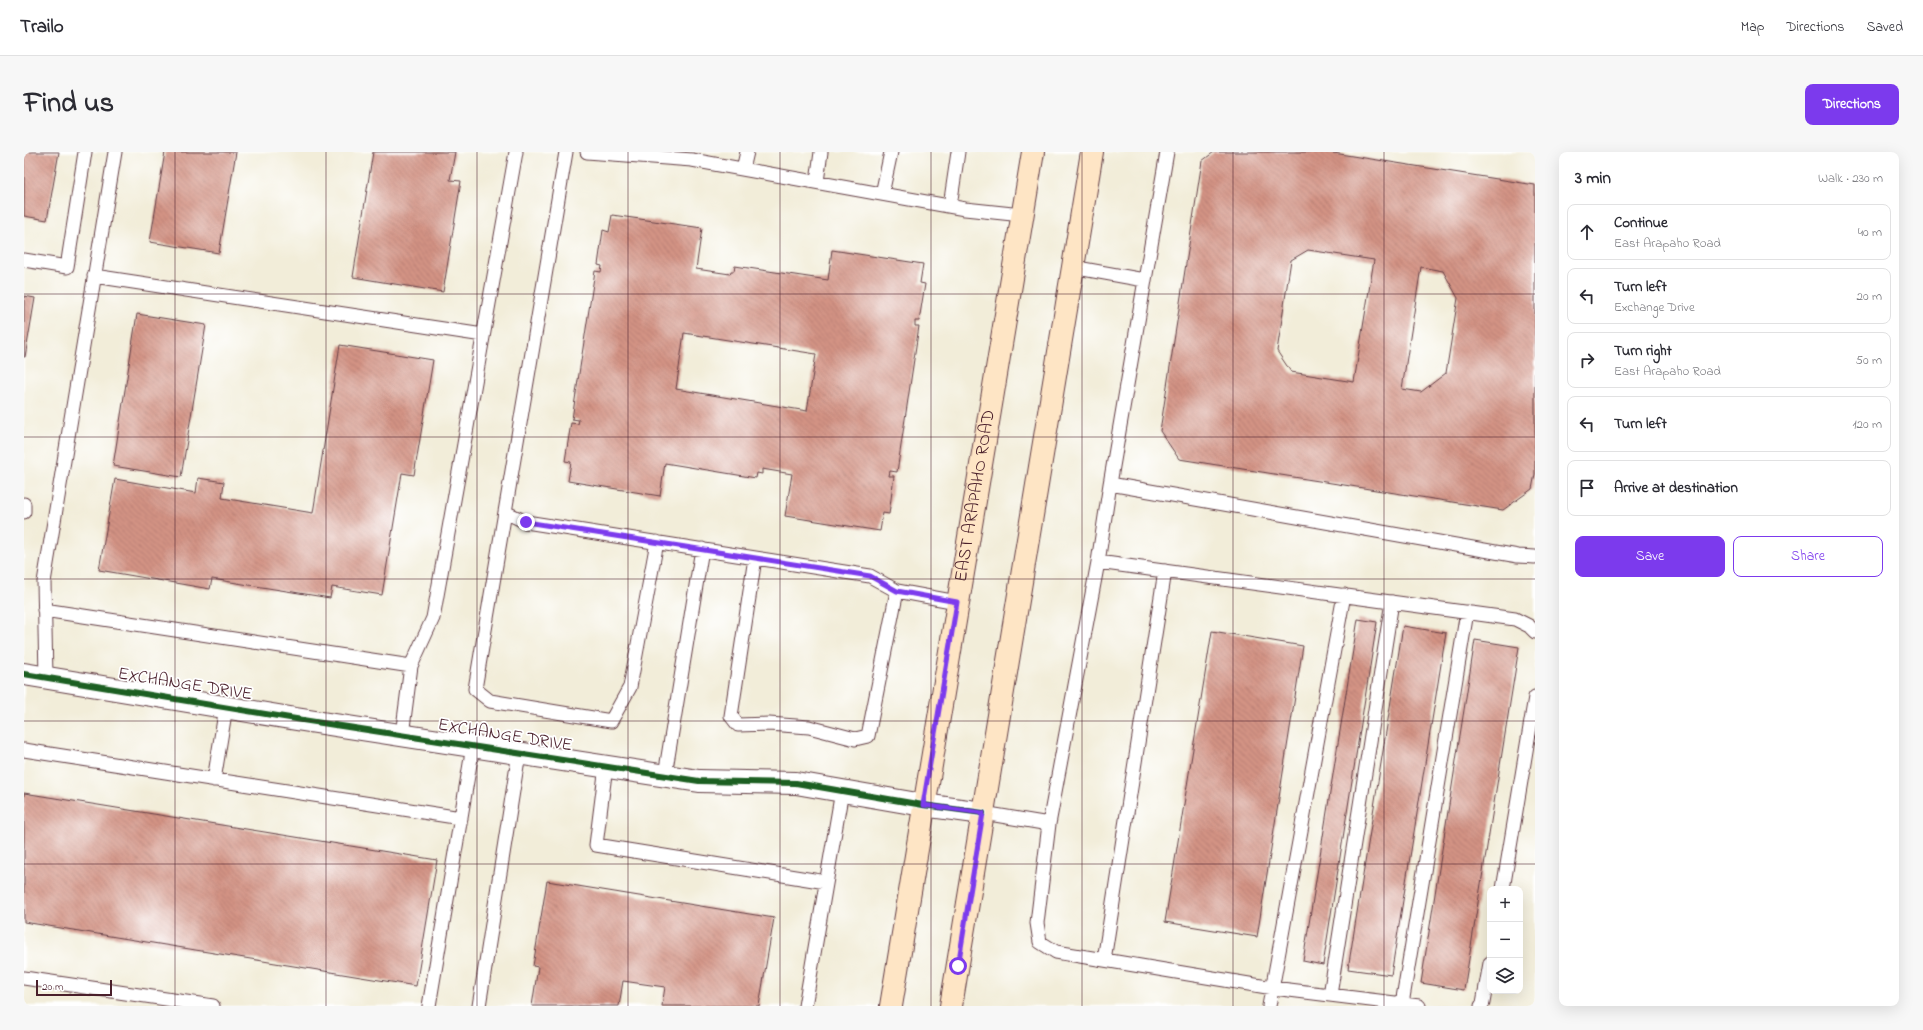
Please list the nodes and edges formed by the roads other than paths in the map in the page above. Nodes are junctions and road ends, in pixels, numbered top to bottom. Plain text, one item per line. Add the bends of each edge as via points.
1 (85, 152) edge
2 (115, 152) edge
3 (516, 152) edge
4 (566, 152) edge
5 (587, 152) edge
6 (747, 152) edge
7 (821, 152) edge
8 (891, 152) edge
9 (958, 152) edge
10 (1033, 152) edge
11 (1092, 152) edge
12 (1167, 152) edge
13 (693, 156) edge
14 (743, 169) junction
15 (817, 182) junction
16 (882, 194) junction
17 (950, 206) junction
18 (1022, 216) junction
19 (24, 260) edge
20 (1072, 267) junction
21 (94, 276) junction
22 (1144, 280) junction
23 (483, 335) junction
24 (1110, 484) junction
25 (24, 504) edge
26 (24, 512) edge
27 (505, 512) junction
28 (657, 542) junction
29 (702, 550) junction
30 (1535, 557) edge
31 (755, 558) junction
32 (1098, 562) junction
33 (1165, 571) junction
34 (897, 591) junction
35 (1344, 596) junction
36 (957, 602) junction
37 (1392, 602) junction
38 (44, 610) junction
39 (1467, 612) junction
40 (1534, 627) edge
41 (411, 666) junction
42 (24, 674) edge
43 (46, 677) junction
44 (1535, 698) edge
45 (226, 707) junction
46 (402, 735) junction
47 (473, 746) junction
48 (24, 750) edge
49 (519, 753) junction
50 (606, 766) junction
51 (665, 775) junction
52 (214, 780) junction
53 (842, 791) junction
54 (923, 805) junction
55 (983, 813) junction
56 (461, 818) junction
57 (1049, 824) junction
58 (826, 882) junction
59 (1504, 886) edge
60 (1104, 960) junction
61 (24, 978) edge
62 (1487, 980) edge
63 (1273, 988) junction
64 (1330, 995) junction
65 (1402, 1004) junction
66 (213, 1006) edge
67 (429, 1006) edge
68 (479, 1006) edge
69 (805, 1006) edge
70 (891, 1006) edge
71 (951, 1006) edge
72 (1269, 1006) edge
73 (1419, 1006) edge
74 (1481, 1006) edge

1 - 19 lane via 67,267
2 - 21 lane
3 - 23 lane
4 - 27 lane
5 - 13 lane
6 - 14 lane
7 - 15 lane
8 - 16 lane
9 - 17 lane
10 - 18 main road, EAST ARAPAHO ROAD
11 - 20 main road
12 - 22 lane
13 - 14 lane
14 - 15 lane
15 - 16 lane
16 - 17 lane
17 - 18 lane
18 - 36 main road, EAST ARAPAHO ROAD
20 - 22 lane
20 - 55 main road
21 - 23 lane
21 - 38 lane via 44,582
22 - 24 lane
23 - 41 lane via 433,618
24 - 30 lane
24 - 32 lane
25 - 26 lane
27 - 28 lane via 526,522
27 - 28 lane via 475,689 490,701 514,706 611,721 630,687
28 - 29 lane
29 - 31 lane
29 - 51 lane
31 - 34 lane via 870,576
31 - 34 lane via 731,716 738,725 809,726 855,738 868,736
32 - 33 lane
32 - 57 lane
33 - 35 lane
33 - 60 lane
34 - 36 lane
35 - 37 lane
35 - 63 lane
36 - 54 main road, EAST ARAPAHO ROAD
37 - 39 lane
37 - 64 lane
38 - 41 lane
38 - 43 lane
39 - 40 lane via 1515,619
39 - 65 lane
41 - 46 lane
42 - 43 street, EXCHANGE DRIVE
43 - 45 street, EXCHANGE DRIVE
44 - 59 lane
45 - 46 street, EXCHANGE DRIVE
45 - 52 lane
46 - 47 street, EXCHANGE DRIVE
47 - 49 street, EXCHANGE DRIVE
47 - 56 lane
48 - 52 lane
49 - 50 street, EXCHANGE DRIVE
49 - 68 lane
50 - 51 street, EXCHANGE DRIVE
50 - 58 lane via 596,845
51 - 53 street, EXCHANGE DRIVE via 699,781 796,784
52 - 56 lane
53 - 54 street, EXCHANGE DRIVE
53 - 58 lane
54 - 55 street, EXCHANGE DRIVE
54 - 70 main road, EAST ARAPAHO ROAD
55 - 57 lane
55 - 71 main road
56 - 67 lane
57 - 60 lane via 1037,922 1040,942 1056,952
58 - 69 lane
60 - 63 lane
61 - 66 lane
62 - 74 lane
63 - 64 lane
63 - 72 lane
64 - 65 lane
65 - 73 lane

